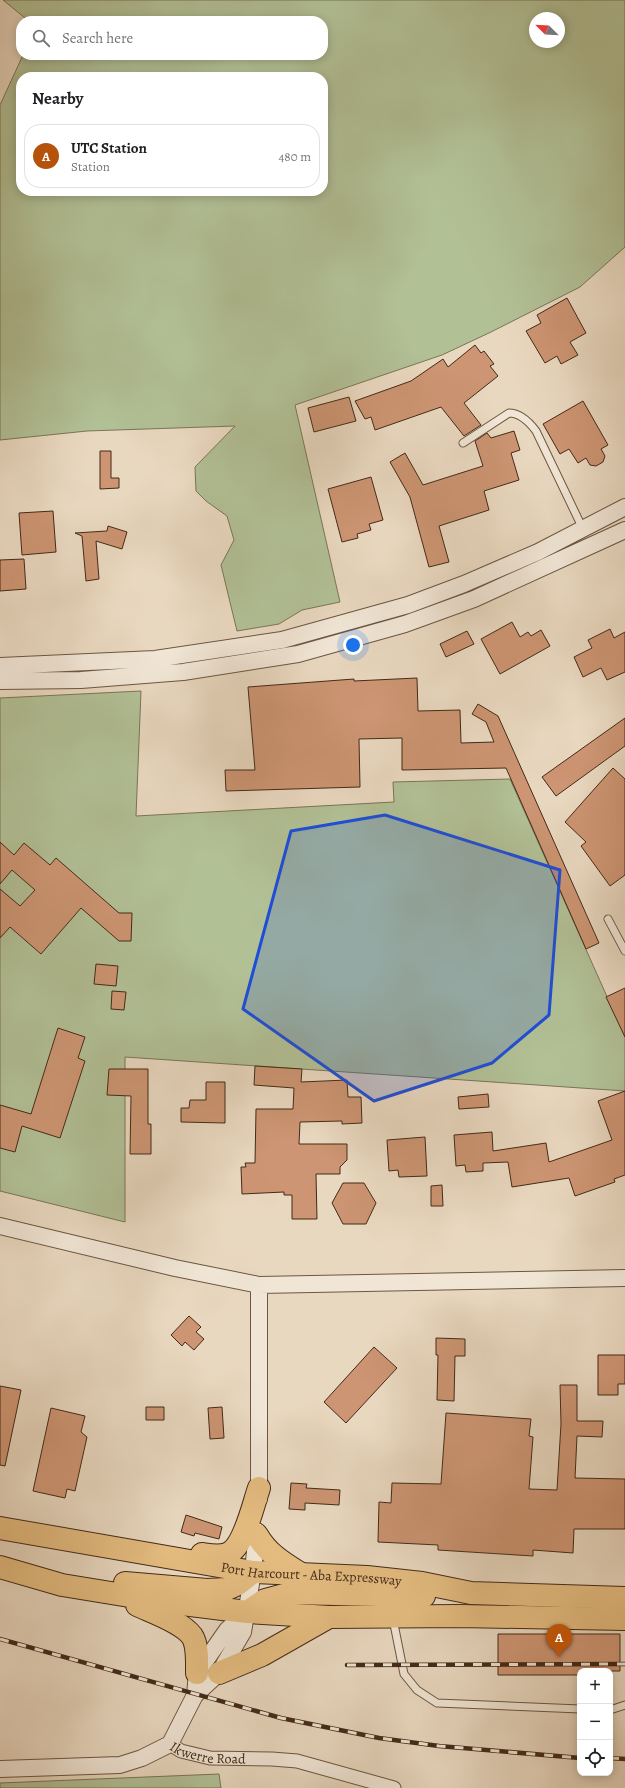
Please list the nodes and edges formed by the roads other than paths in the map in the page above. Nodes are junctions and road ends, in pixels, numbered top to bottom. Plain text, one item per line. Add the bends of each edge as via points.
1 (463, 443) dead end
2 (625, 507) edge
3 (583, 529) junction
4 (625, 530) edge
5 (0, 666) edge
6 (0, 681) edge
7 (608, 919) dead end
8 (625, 951) edge
9 (0, 1226) edge
10 (625, 1278) edge
11 (259, 1285) junction
12 (259, 1488) junction
13 (0, 1528) edge
14 (257, 1535) junction
15 (152, 1555) junction
16 (0, 1568) edge
17 (253, 1572) junction
18 (304, 1576) junction
19 (62, 1585) junction
20 (471, 1593) junction
21 (114, 1594) junction
22 (625, 1598) edge
23 (247, 1612) junction
24 (393, 1616) junction
25 (329, 1617) junction
26 (625, 1619) edge
27 (208, 1673) junction
28 (195, 1695) junction
29 (625, 1705) edge
30 (577, 1709) edge
31 (613, 1709) edge
32 (170, 1744) junction
33 (0, 1769) edge
34 (394, 1788) edge

1 - 3 lane via 509,413 528,421 536,431
2 - 3 street
3 - 5 street via 493,573 408,605 282,640 156,659
4 - 6 street via 474,599 404,624 298,654 183,672 81,680
7 - 8 lane
9 - 11 street via 175,1268
10 - 11 street
11 - 12 street
12 - 14 street
12 - 15 highway via 243,1535 232,1552 214,1556
13 - 15 highway, Port Harcourt - Aba Expressway
14 - 17 street
14 - 18 highway via 268,1551
15 - 17 highway, Port Harcourt - Aba Expressway
16 - 19 highway
17 - 18 highway, Port Harcourt - Aba Expressway
17 - 19 highway via 227,1589 207,1590 122,1582
17 - 23 street
18 - 20 highway, Port Harcourt - Aba Expressway via 367,1577 414,1582
19 - 21 highway
20 - 22 highway, Port Harcourt - Aba Expressway
20 - 23 highway via 425,1596 291,1593 265,1600
21 - 23 highway
21 - 27 highway via 169,1620 192,1636
23 - 25 highway
23 - 27 street via 227,1630
23 - 27 street via 243,1632
24 - 25 highway
24 - 26 highway
24 - 30 lane via 404,1674 417,1690 437,1703
25 - 27 highway via 262,1655
27 - 28 street
27 - 28 street
28 - 32 street
29 - 31 lane
32 - 33 street, Ikwerre Road via 142,1758 120,1764
32 - 34 street, Ikwerre Road via 180,1751 210,1758 297,1761

